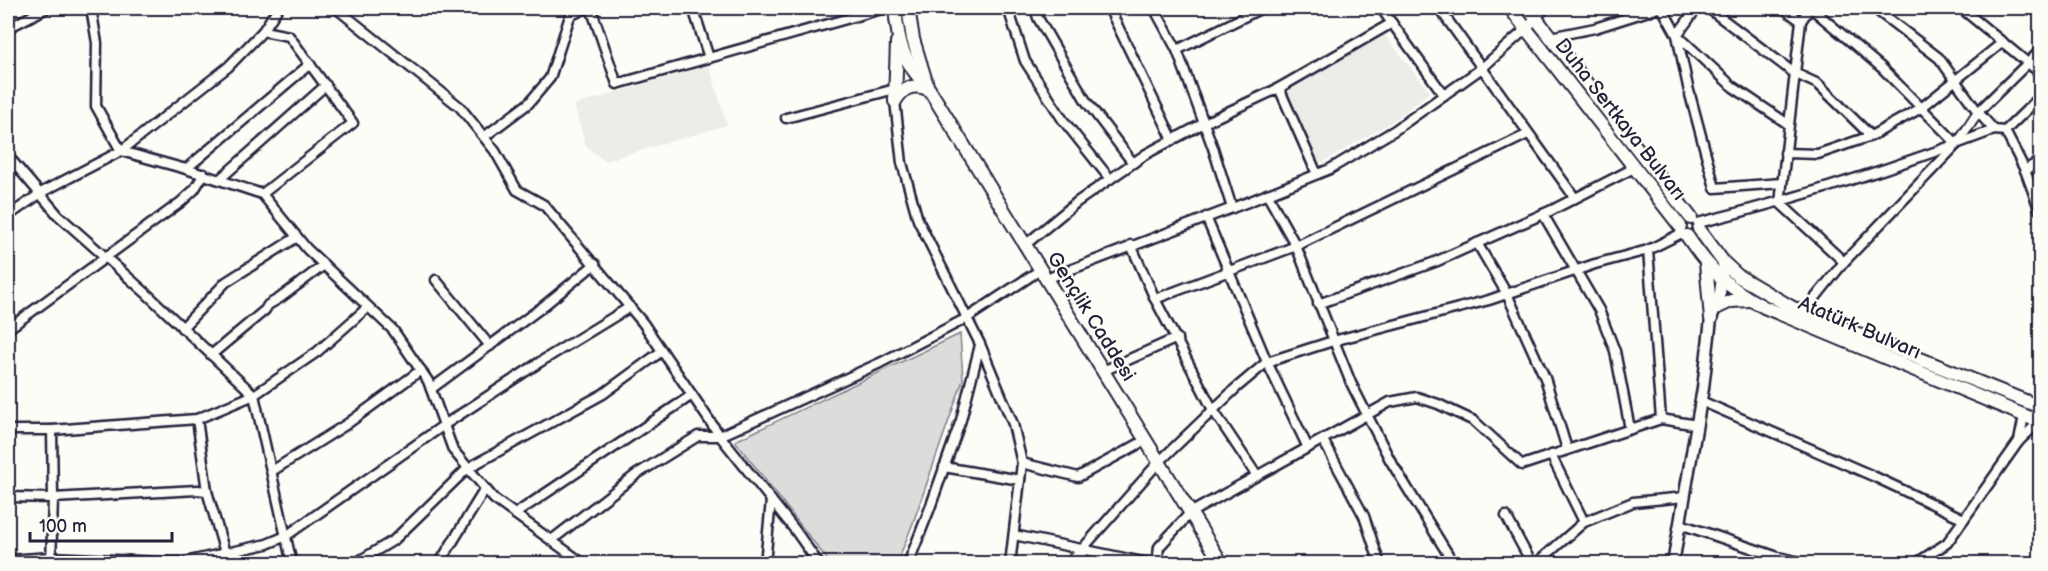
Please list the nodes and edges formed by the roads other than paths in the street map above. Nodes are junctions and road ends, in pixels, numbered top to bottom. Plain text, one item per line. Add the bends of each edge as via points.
1 (47, 8) edge
2 (91, 8) edge
3 (278, 8) edge
4 (336, 8) edge
5 (586, 8) edge
6 (591, 8) edge
7 (693, 8) edge
8 (885, 8) edge
9 (895, 8) edge
10 (908, 8) edge
11 (1008, 8) edge
12 (1035, 8) edge
13 (1109, 8) edge
14 (1155, 8) edge
15 (1262, 8) edge
16 (1381, 8) edge
17 (1439, 8) edge
18 (1510, 8) edge
19 (1528, 8) edge
20 (1545, 8) edge
21 (1660, 8) edge
22 (1697, 8) edge
23 (1708, 8) edge
24 (1783, 8) edge
25 (1811, 8) edge
26 (1874, 8) edge
27 (1961, 8) edge
28 (1536, 18) junction
29 (1801, 21) junction
30 (1392, 23) junction
31 (8, 28) edge
32 (1526, 29) junction
33 (263, 31) junction
34 (1677, 34) junction
35 (897, 35) junction
36 (1550, 37) junction
37 (2003, 42) junction
38 (1177, 50) junction
39 (2040, 51) edge
40 (917, 53) junction
41 (709, 58) junction
42 (310, 64) junction
43 (2030, 64) junction
44 (909, 66) junction
45 (1482, 68) junction
46 (1794, 73) junction
47 (2040, 73) edge
48 (1956, 81) junction
49 (326, 85) junction
50 (1279, 88) junction
51 (929, 89) junction
52 (895, 95) junction
53 (1444, 95) junction
54 (2040, 97) edge
55 (1922, 108) junction
56 (1978, 112) junction
57 (786, 118) dead end
58 (1204, 123) junction
59 (1788, 124) junction
60 (1994, 130) junction
61 (2005, 131) junction
62 (1528, 134) junction
63 (1871, 136) junction
64 (484, 137) junction
65 (1173, 140) junction
66 (1957, 144) junction
67 (122, 151) junction
68 (1785, 153) junction
69 (8, 156) edge
70 (2040, 161) edge
71 (1133, 163) junction
72 (1634, 168) junction
73 (186, 169) junction
74 (2025, 170) junction
75 (204, 174) junction
76 (1317, 174) junction
77 (220, 179) junction
78 (1110, 179) junction
79 (1782, 183) junction
80 (41, 193) junction
81 (262, 194) junction
82 (1267, 194) junction
83 (1575, 198) junction
84 (1780, 202) junction
85 (1232, 208) junction
86 (2040, 211) edge
87 (1543, 214) junction
88 (8, 216) edge
89 (1206, 218) junction
90 (1696, 223) junction
91 (1683, 232) junction
92 (297, 237) junction
93 (1478, 243) junction
94 (1025, 245) junction
95 (1131, 245) junction
96 (1296, 246) junction
97 (1648, 250) junction
98 (106, 258) junction
99 (1844, 262) junction
100 (1724, 263) junction
101 (595, 264) junction
102 (1706, 264) junction
103 (324, 265) junction
104 (1576, 270) junction
105 (1230, 272) junction
106 (1043, 274) junction
107 (436, 280) dead end
108 (1722, 281) junction
109 (1507, 294) junction
110 (1155, 299) junction
111 (1750, 300) junction
112 (1318, 304) junction
113 (368, 307) junction
114 (630, 307) junction
115 (1713, 313) junction
116 (1803, 313) junction
117 (967, 318) junction
118 (182, 328) junction
119 (8, 329) edge
120 (1177, 338) junction
121 (1333, 340) junction
122 (980, 344) junction
123 (489, 346) junction
124 (662, 351) junction
125 (211, 355) junction
126 (1267, 362) junction
127 (421, 370) junction
128 (1103, 371) junction
129 (431, 389) junction
130 (254, 395) junction
131 (692, 395) junction
132 (1701, 401) junction
133 (2040, 407) edge
134 (1213, 410) junction
135 (1367, 416) junction
136 (2024, 416) junction
137 (1661, 419) junction
138 (197, 420) junction
139 (2040, 422) edge
140 (444, 425) junction
141 (1697, 425) junction
142 (1630, 429) junction
143 (8, 430) edge
144 (52, 430) junction
145 (720, 436) junction
146 (1146, 440) junction
147 (1323, 440) junction
148 (2019, 441) junction
149 (1308, 448) junction
150 (1567, 450) junction
151 (1551, 455) junction
152 (1159, 462) junction
153 (1022, 463) junction
154 (944, 467) junction
155 (468, 468) junction
156 (272, 471) junction
157 (1257, 476) junction
158 (1020, 480) junction
159 (485, 489) junction
160 (207, 491) junction
161 (8, 497) edge
162 (1685, 497) junction
163 (53, 498) junction
164 (771, 501) junction
165 (1190, 513) junction
166 (515, 514) junction
167 (1506, 516) dead end
168 (1964, 519) junction
169 (1584, 522) junction
170 (1680, 524) junction
171 (1014, 535) junction
172 (286, 536) junction
173 (553, 539) junction
174 (1082, 549) junction
175 (810, 552) junction
176 (225, 553) junction
177 (8, 560) edge
178 (51, 560) edge
179 (1779, 560) edge
180 (206, 561) edge
181 (144, 563) edge
182 (292, 564) edge
183 (354, 564) edge
184 (439, 564) edge
185 (584, 564) edge
186 (765, 564) edge
187 (808, 564) edge
188 (819, 564) edge
189 (908, 564) edge
190 (1010, 564) edge
191 (1069, 564) edge
192 (1082, 564) edge
193 (1155, 564) edge
194 (1222, 564) edge
195 (1380, 564) edge
196 (1454, 564) edge
197 (1534, 564) edge
198 (1674, 564) edge
199 (1810, 564) edge
200 (1915, 564) edge

1 - 31 street
2 - 67 street via 97,42 96,106
3 - 33 street
4 - 64 street via 460,107
5 - 64 street via 570,16 550,78 529,103
6 - 41 street via 617,84
7 - 41 street
8 - 41 street
9 - 35 main road
10 - 40 main road
11 - 78 street via 1025,61 1063,120
12 - 71 street via 1086,101
13 - 65 street
14 - 38 street
15 - 38 street
16 - 30 street
17 - 45 street
18 - 32 main road, Duha Sertkaya Bulvarı
19 - 28 main road, Duha Sertkaya Bulvarı
20 - 28 street
21 - 34 street
21 - 36 street
22 - 34 street
23 - 46 street
24 - 29 street
25 - 29 street
25 - 55 street
26 - 48 street via 1939,58
27 - 37 street
28 - 32 street
28 - 36 main road, Duha Sertkaya Bulvarı
29 - 46 street
30 - 50 street
30 - 53 street
32 - 45 street
32 - 72 main road, Duha Sertkaya Bulvarı
33 - 42 street via 289,36
33 - 67 street via 228,68
34 - 59 street via 1733,87
34 - 79 street via 1715,188
35 - 44 main road
35 - 52 main road
36 - 90 main road, Duha Sertkaya Bulvarı
37 - 43 street
37 - 48 street
38 - 58 street
39 - 43 street
40 - 44 main road
40 - 51 main road
42 - 49 street
42 - 73 street
43 - 47 street
43 - 56 street
44 - 51 main road
44 - 52 main road
45 - 53 street
45 - 62 street
46 - 59 street
46 - 63 street via 1818,84
48 - 55 street
48 - 56 street
49 - 77 street
49 - 81 street via 354,123
50 - 58 street
50 - 76 street
51 - 52 main road via 913,86
51 - 94 main road, Gençlik Caddesi
52 - 57 street
52 - 117 street via 902,163 918,220
53 - 76 street via 1395,130
54 - 61 street
55 - 63 street
55 - 66 street
56 - 60 street
56 - 66 street
58 - 65 street
58 - 85 street
59 - 68 street
60 - 61 street
60 - 66 street
61 - 74 street
62 - 83 street
62 - 96 street
63 - 68 street via 1818,154
64 - 101 street via 517,190 544,205
65 - 71 street
66 - 84 street
66 - 99 street
67 - 73 street
67 - 80 street
68 - 79 street
69 - 80 street
70 - 74 street
71 - 78 street
72 - 83 street
72 - 91 main road, Duha Sertkaya Bulvarı
73 - 75 street
74 - 86 street
75 - 77 street
75 - 98 street via 181,202
76 - 82 street
77 - 81 street
78 - 94 street
79 - 84 street
80 - 88 street
80 - 98 street via 58,215
81 - 92 street
82 - 85 street
82 - 96 street
83 - 87 street
84 - 90 street
84 - 99 street
85 - 89 street
87 - 93 street
87 - 104 street
89 - 95 street
89 - 105 street
90 - 91 main road via 1693,236
90 - 91 main road via 1682,220
90 - 100 main road, Duha Sertkaya Bulvarı
91 - 97 street
91 - 102 main road, Atatürk Bulvarı
92 - 103 street
92 - 118 street via 226,282
93 - 109 street
93 - 112 street
94 - 106 main road, Gençlik Caddesi
95 - 106 street
95 - 110 street
96 - 105 street
96 - 112 street
97 - 104 street
97 - 137 street
98 - 118 street
98 - 119 street
99 - 116 street
100 - 108 street
100 - 116 main road, Duha Sertkaya Bulvarı via 1753,286
101 - 114 street
101 - 123 street
102 - 108 main road, Atatürk Bulvarı
102 - 115 main road
103 - 113 street
103 - 125 street via 268,305
104 - 109 street
104 - 142 street via 1599,310 1615,351
105 - 110 street
105 - 126 street
106 - 117 street
106 - 128 main road, Gençlik Caddesi
107 - 123 street
108 - 111 main road, Atatürk Bulvarı
108 - 115 street
109 - 121 street
109 - 150 street via 1545,378
110 - 120 street
111 - 115 main road via 1731,301
111 - 136 main road, Atatürk Bulvarı
112 - 121 street
113 - 127 street via 393,330
113 - 130 street via 317,352
114 - 124 street
114 - 140 street
115 - 132 street
116 - 133 main road, Duha Sertkaya Bulvarı
117 - 122 street
117 - 145 street via 880,363
118 - 125 street
120 - 128 street
120 - 134 street
121 - 126 street
121 - 135 street
122 - 153 street via 1013,424
122 - 154 street
123 - 129 street
124 - 131 street
124 - 155 street via 603,394
125 - 130 street
126 - 134 street
126 - 149 street
127 - 129 street
127 - 156 street via 347,424
128 - 146 main road, Gençlik Caddesi
129 - 140 street
130 - 138 street
130 - 156 street
131 - 145 street
131 - 166 street
132 - 141 street
132 - 168 street
133 - 136 main road
133 - 139 main road
134 - 152 street
134 - 157 street
135 - 147 street
135 - 151 street via 1390,402 1417,397 1474,421 1522,465
135 - 196 street
136 - 139 main road, Atatürk Bulvarı
136 - 148 street
137 - 141 street
137 - 142 street
138 - 144 street
138 - 160 street
139 - 148 street
140 - 155 street via 453,450
140 - 172 street
141 - 162 street
142 - 150 street
143 - 144 street
144 - 163 street
145 - 164 street
145 - 173 street via 698,436 637,474
146 - 152 main road, Gençlik Caddesi
146 - 153 street via 1078,477
147 - 149 street
147 - 195 street via 1364,516
148 - 168 street
149 - 157 street
150 - 151 street
151 - 169 street
152 - 165 main road, Gençlik Caddesi
152 - 174 street
153 - 158 street
154 - 158 street
154 - 189 street
155 - 159 street
155 - 183 street via 394,540
156 - 172 street
157 - 165 street
158 - 171 street
159 - 166 street
159 - 184 street
160 - 163 street
160 - 176 street
161 - 163 street
162 - 169 street via 1633,502
162 - 170 street
163 - 178 street
164 - 175 street
164 - 186 street
165 - 193 street via 1159,547
165 - 194 main road, Gençlik Caddesi
166 - 173 street
167 - 197 street
168 - 200 street via 1947,543
169 - 197 street
170 - 179 street
170 - 198 street
171 - 174 street
171 - 190 street
172 - 176 street
172 - 182 street
173 - 185 street
174 - 191 street
174 - 192 street
174 - 193 street
175 - 187 street
175 - 188 street
176 - 180 street
177 - 178 street
178 - 181 street
179 - 199 street
180 - 181 street

